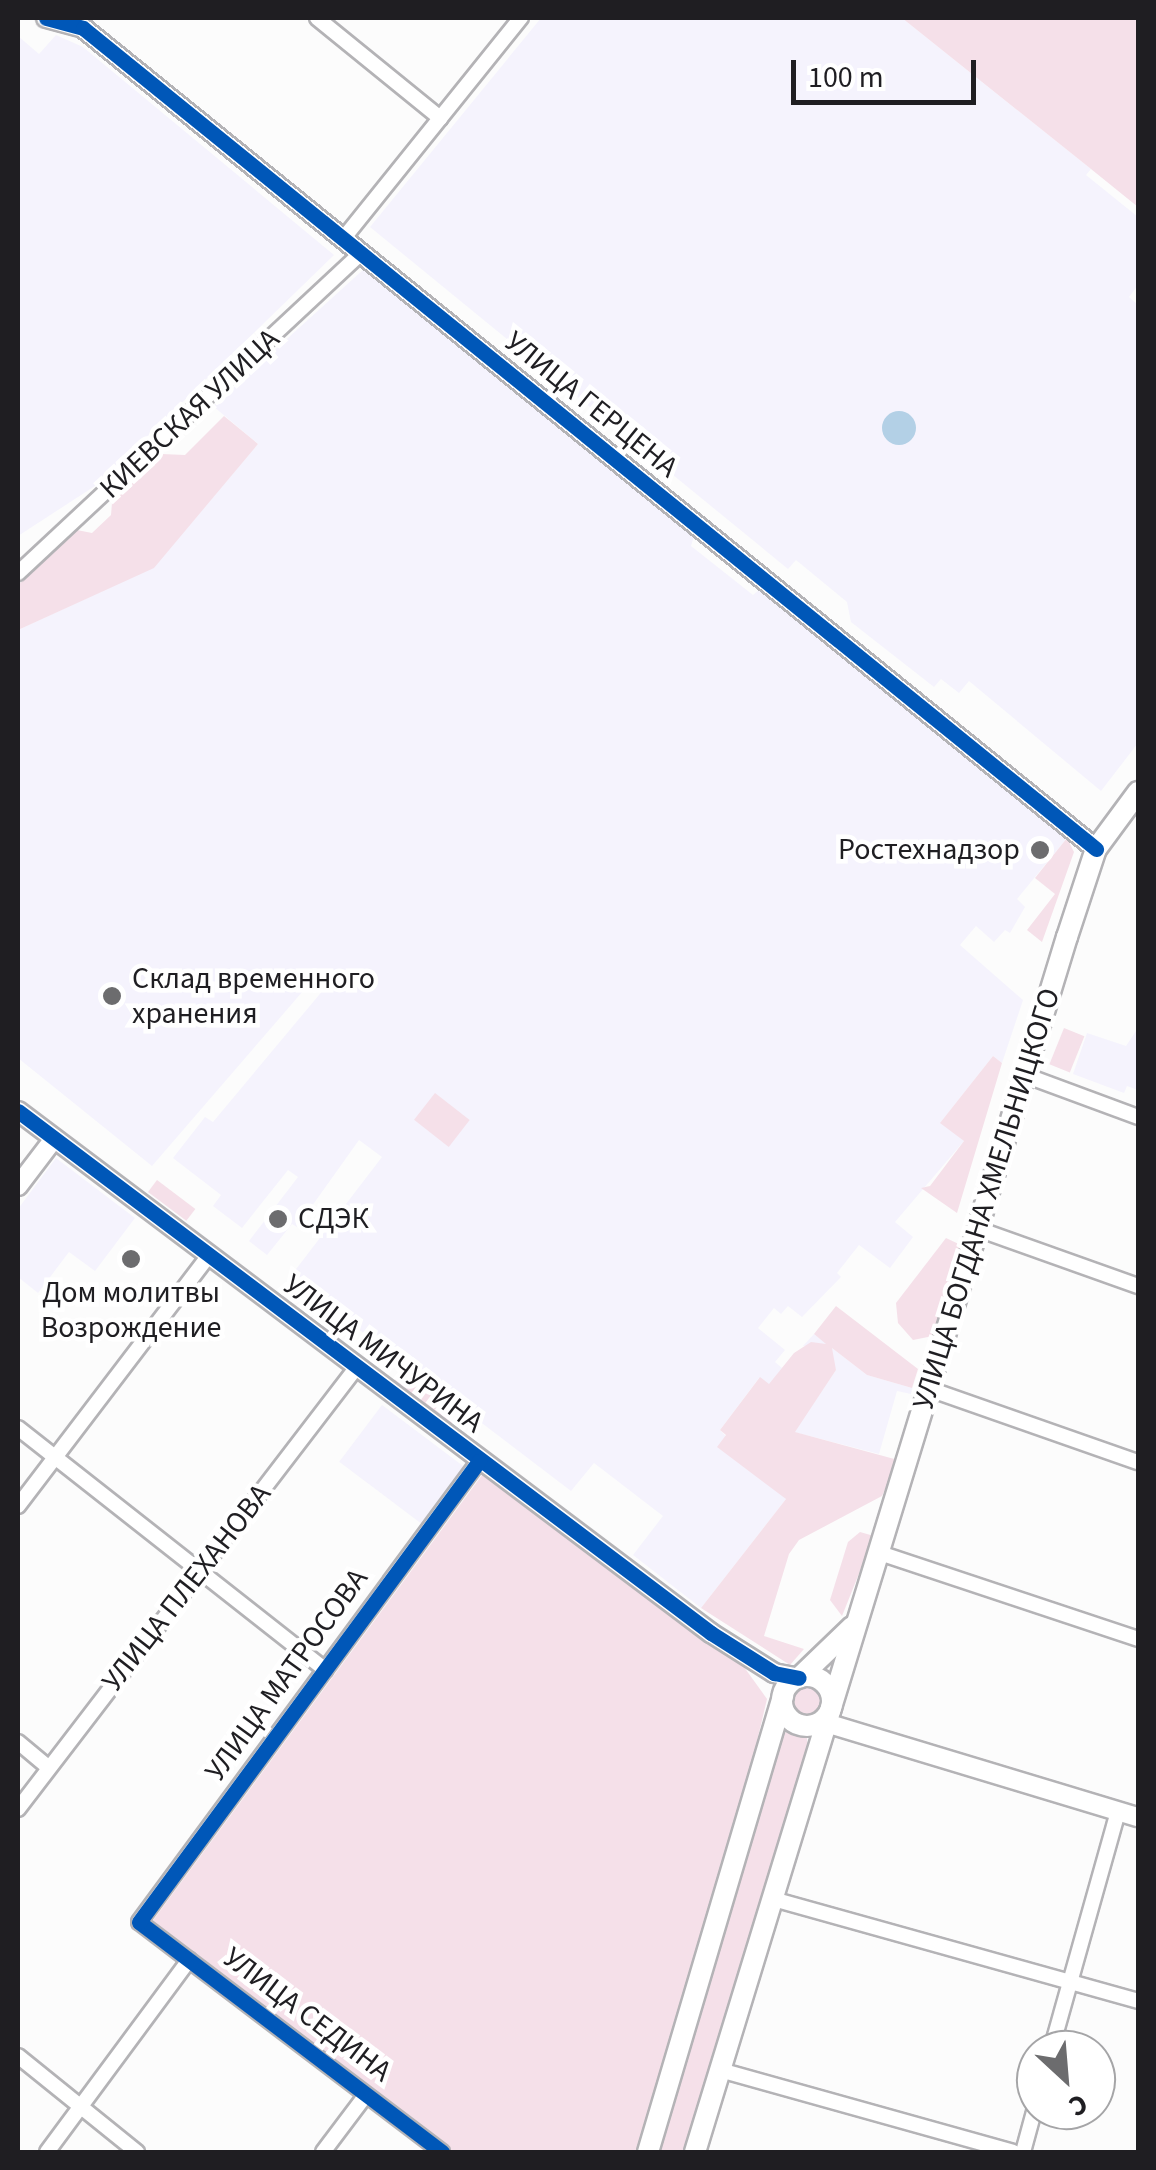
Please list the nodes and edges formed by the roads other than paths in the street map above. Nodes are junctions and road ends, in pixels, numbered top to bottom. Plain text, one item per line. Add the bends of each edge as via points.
1 (317, 18) edge
2 (521, 18) edge
3 (53, 20) edge
4 (82, 23) edge
5 (440, 118) junction
6 (343, 239) junction
7 (361, 253) junction
8 (18, 574) edge
9 (1138, 792) edge
10 (1096, 849) junction
11 (1022, 1074) junction
12 (18, 1111) edge
13 (1138, 1117) edge
14 (53, 1140) junction
15 (18, 1186) edge
16 (975, 1228) junction
17 (208, 1257) junction
18 (1138, 1286) edge
19 (356, 1368) junction
20 (929, 1389) junction
21 (18, 1428) edge
22 (56, 1458) junction
23 (479, 1461) junction
24 (1138, 1462) edge
25 (18, 1506) edge
26 (880, 1553) junction
27 (200, 1572) junction
28 (860, 1618) junction
29 (717, 1637) junction
30 (1138, 1639) edge
31 (325, 1670) junction
32 (799, 1678) junction
33 (783, 1696) junction
34 (829, 1715) junction
35 (18, 1742) edge
36 (49, 1768) junction
37 (18, 1809) edge
38 (1118, 1810) junction
39 (1138, 1816) edge
40 (772, 1899) junction
41 (139, 1922) joint
42 (190, 1960) junction
43 (1070, 1981) junction
44 (1138, 2001) edge
45 (1057, 2030) edge
46 (18, 2056) edge
47 (720, 2070) junction
48 (366, 2095) junction
49 (80, 2107) junction
50 (47, 2152) edge
51 (137, 2152) edge
52 (324, 2152) edge
53 (442, 2152) edge
54 (648, 2152) edge
55 (695, 2152) edge
56 (1013, 2152) edge

1 - 5 street
2 - 5 street
3 - 4 street, УЛИЦА ГЕРЦЕНА
4 - 6 street, УЛИЦА ГЕРЦЕНА
5 - 6 street
6 - 7 street, УЛИЦА ГЕРЦЕНА
7 - 8 street, КИЕВСКАЯ УЛИЦА
7 - 10 street, УЛИЦА ГЕРЦЕНА
9 - 10 main road, УЛИЦА БОГДАНА ХМЕЛЬНИЦКОГО
10 - 11 main road, УЛИЦА БОГДАНА ХМЕЛЬНИЦКОГО
11 - 13 street
11 - 16 main road, УЛИЦА БОГДАНА ХМЕЛЬНИЦКОГО
12 - 14 street, УЛИЦА МИЧУРИНА
14 - 15 street
14 - 17 street, УЛИЦА МИЧУРИНА
16 - 18 street
16 - 20 main road, УЛИЦА БОГДАНА ХМЕЛЬНИЦКОГО
17 - 19 street, УЛИЦА МИЧУРИНА
17 - 22 street
19 - 23 street, УЛИЦА МИЧУРИНА
19 - 27 street, УЛИЦА ПЛЕХАНОВА
20 - 24 street
20 - 26 main road, УЛИЦА БОГДАНА ХМЕЛЬНИЦКОГО
21 - 22 street
22 - 25 street
22 - 27 street
23 - 29 street, УЛИЦА МИЧУРИНА
23 - 31 street, УЛИЦА МАТРОСОВА
26 - 28 main road, УЛИЦА БОГДАНА ХМЕЛЬНИЦКОГО
26 - 30 street
27 - 31 street
27 - 36 street, УЛИЦА ПЛЕХАНОВА
28 - 32 main road, УЛИЦА БОГДАНА ХМЕЛЬНИЦКОГО
28 - 34 main road, УЛИЦА БОГДАНА ХМЕЛЬНИЦКОГО
29 - 32 street, УЛИЦА МИЧУРИНА via 774,1673
29 - 33 street, УЛИЦА МИЧУРИНА
31 - 41 street, УЛИЦА МАТРОСОВА
32 - 33 main road
32 - 34 main road via 823,1682
33 - 34 main road via 788,1716 801,1725
33 - 54 main road
34 - 38 street
34 - 40 main road, УЛИЦА БОГДАНА ХМЕЛЬНИЦКОГО
35 - 36 street
36 - 37 street, УЛИЦА ПЛЕХАНОВА
38 - 39 street
38 - 43 street
40 - 43 street
40 - 47 main road, УЛИЦА БОГДАНА ХМЕЛЬНИЦКОГО
41 - 42 street, УЛИЦА СЕДИНА
42 - 48 street, УЛИЦА СЕДИНА
42 - 49 street
43 - 44 street
43 - 45 street
46 - 49 street
47 - 55 main road, УЛИЦА БОГДАНА ХМЕЛЬНИЦКОГО
47 - 56 street
48 - 52 street
48 - 53 street, УЛИЦА СЕДИНА
49 - 50 street
49 - 51 street

